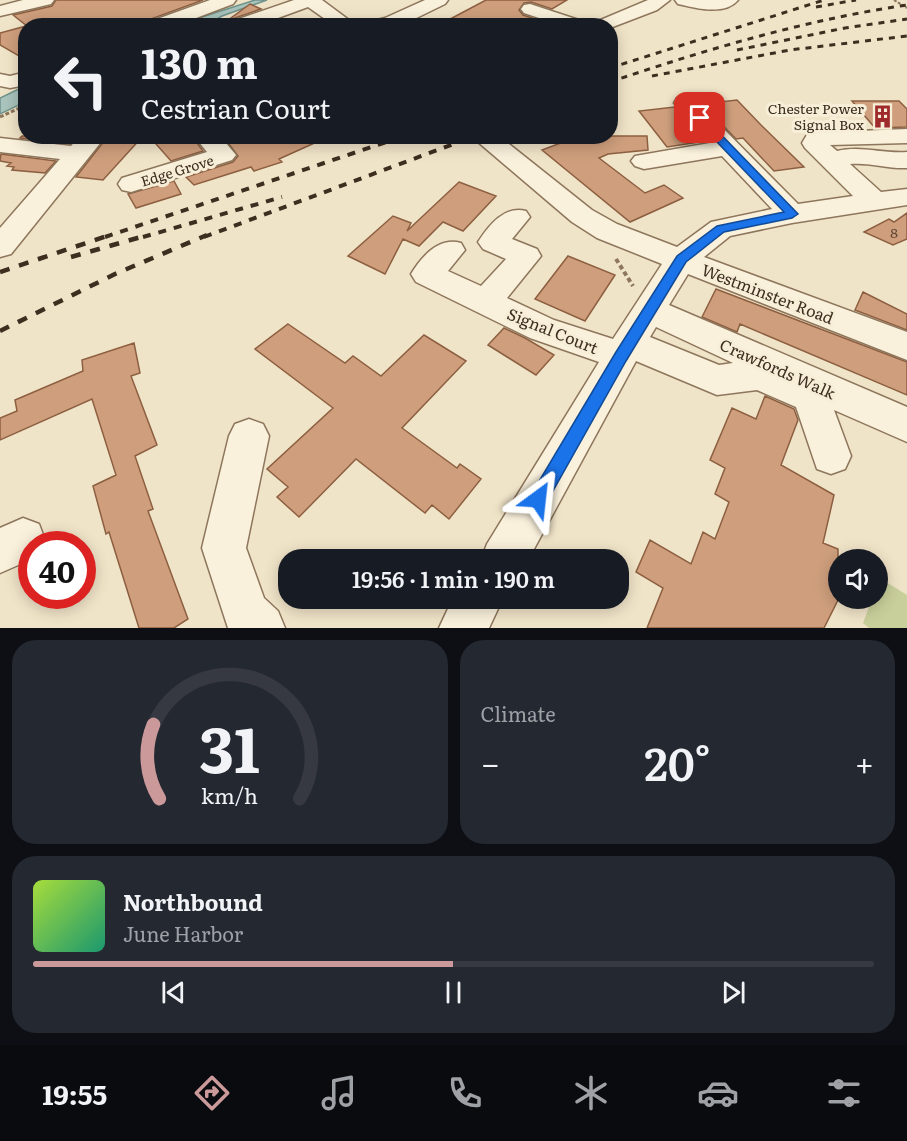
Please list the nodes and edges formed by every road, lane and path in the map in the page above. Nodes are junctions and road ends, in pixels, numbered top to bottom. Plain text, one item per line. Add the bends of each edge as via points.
1 (45, 0) edge
2 (227, 0) edge
3 (311, 0) edge
4 (439, 0) edge
5 (661, 0) edge
6 (684, 0) edge
7 (729, 0) edge
8 (894, 0) edge
9 (165, 2) dead end
10 (907, 8) edge
11 (530, 9) dead end
12 (0, 11) edge
13 (186, 14) junction
14 (260, 16) junction
15 (176, 18) edge
16 (255, 18) edge
17 (264, 18) edge
18 (337, 18) edge
19 (401, 18) edge
20 (558, 18) edge
21 (618, 19) edge
22 (686, 103) dead end
23 (18, 109) edge
24 (0, 117) edge
25 (907, 136) edge
26 (214, 144) edge
27 (493, 144) edge
28 (80, 146) edge
29 (729, 148) junction
30 (5, 151) edge
31 (828, 158) junction
32 (907, 160) edge
33 (644, 161) dead end
34 (131, 184) dead end
35 (907, 197) edge
36 (875, 202) junction
37 (0, 213) edge
38 (792, 214) junction
39 (582, 216) junction
40 (516, 217) dead end
41 (0, 247) edge
42 (450, 249) dead end
43 (681, 259) junction
44 (485, 302) junction
45 (649, 310) junction
46 (907, 346) edge
47 (625, 350) junction
48 (907, 425) edge
49 (249, 436) dead end
50 (831, 456) dead end
51 (509, 549) edge
52 (474, 609) edge
53 (261, 628) edge
54 (463, 628) edge

1 - 12 street
2 - 13 street
3 - 14 street
3 - 18 street
4 - 19 street
5 - 21 street
6 - 7 street via 712,5
8 - 10 path
9 - 13 street
11 - 20 street
13 - 15 street
14 - 16 street
14 - 17 street
22 - 29 street
23 - 24 path
25 - 31 street via 817,138 814,143
26 - 34 street, Edge Grove via 231,162
27 - 39 street, Westminster Road
28 - 30 street
28 - 37 street
28 - 41 street
29 - 33 street
29 - 38 street
31 - 32 street via 863,155
31 - 36 street
35 - 36 street
36 - 38 street
38 - 43 street via 721,229
39 - 43 street, Westminster Road via 627,240
39 - 45 path via 604,241
40 - 44 street, Signal Court via 493,242 526,256
42 - 44 street, Signal Court via 427,274
43 - 45 street
43 - 46 street, Westminster Road
44 - 47 street, Signal Court via 542,329
45 - 47 street
45 - 48 street, Crawfords Walk
47 - 50 street, Signal Court via 717,380 759,375 811,398
47 - 51 street
49 - 53 street via 224,548 246,614
52 - 54 street

